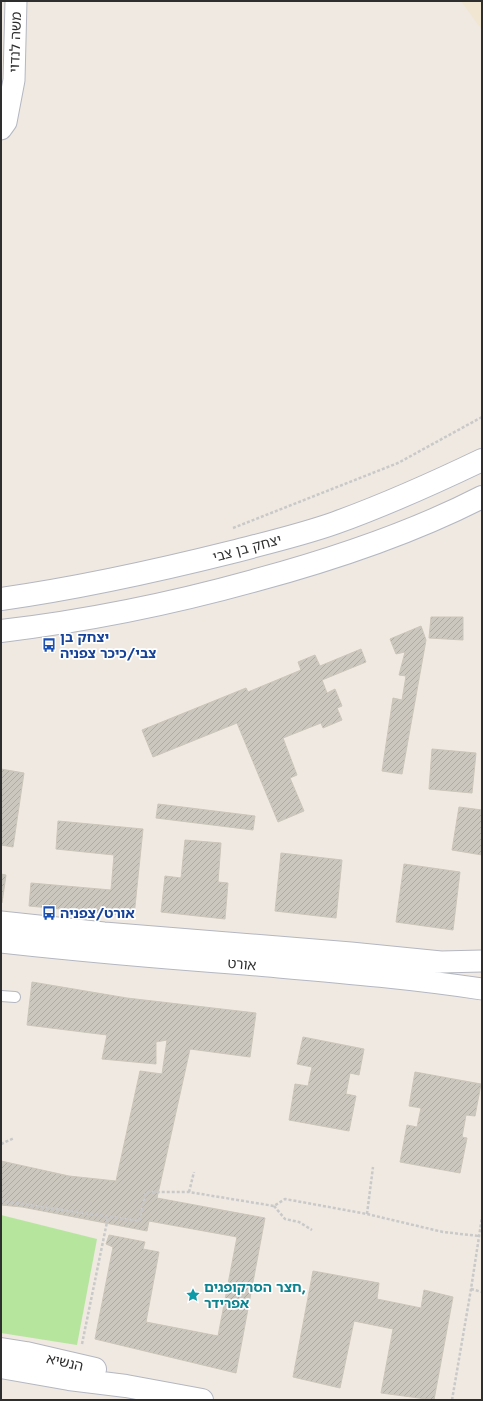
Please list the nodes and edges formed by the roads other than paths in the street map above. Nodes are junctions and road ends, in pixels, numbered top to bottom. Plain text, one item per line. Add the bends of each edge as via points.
1 (16, 1) edge
2 (1, 129) edge
3 (482, 460) edge
4 (482, 497) edge
5 (1, 599) edge
6 (1, 631) edge
7 (1, 922) edge
8 (1, 942) edge
9 (482, 961) edge
10 (482, 989) edge
11 (1, 996) edge
12 (15, 997) dead end
13 (1, 1349) edge
14 (1, 1367) edge
15 (124, 1393) edge
16 (202, 1400) edge

1 - 2 street, משה לנדוי via 14,80 6,122
3 - 5 street, יצחק בן צבי via 439,481 334,523 277,540 179,566
4 - 6 street via 366,547 288,572 207,594 121,613
7 - 9 street, אורט via 441,962
8 - 10 street, אורט via 357,974
11 - 12 lane
13 - 15 street, הנשיא via 100,1370
14 - 15 street, הנשיא via 69,1379
15 - 16 street, הנשיא

